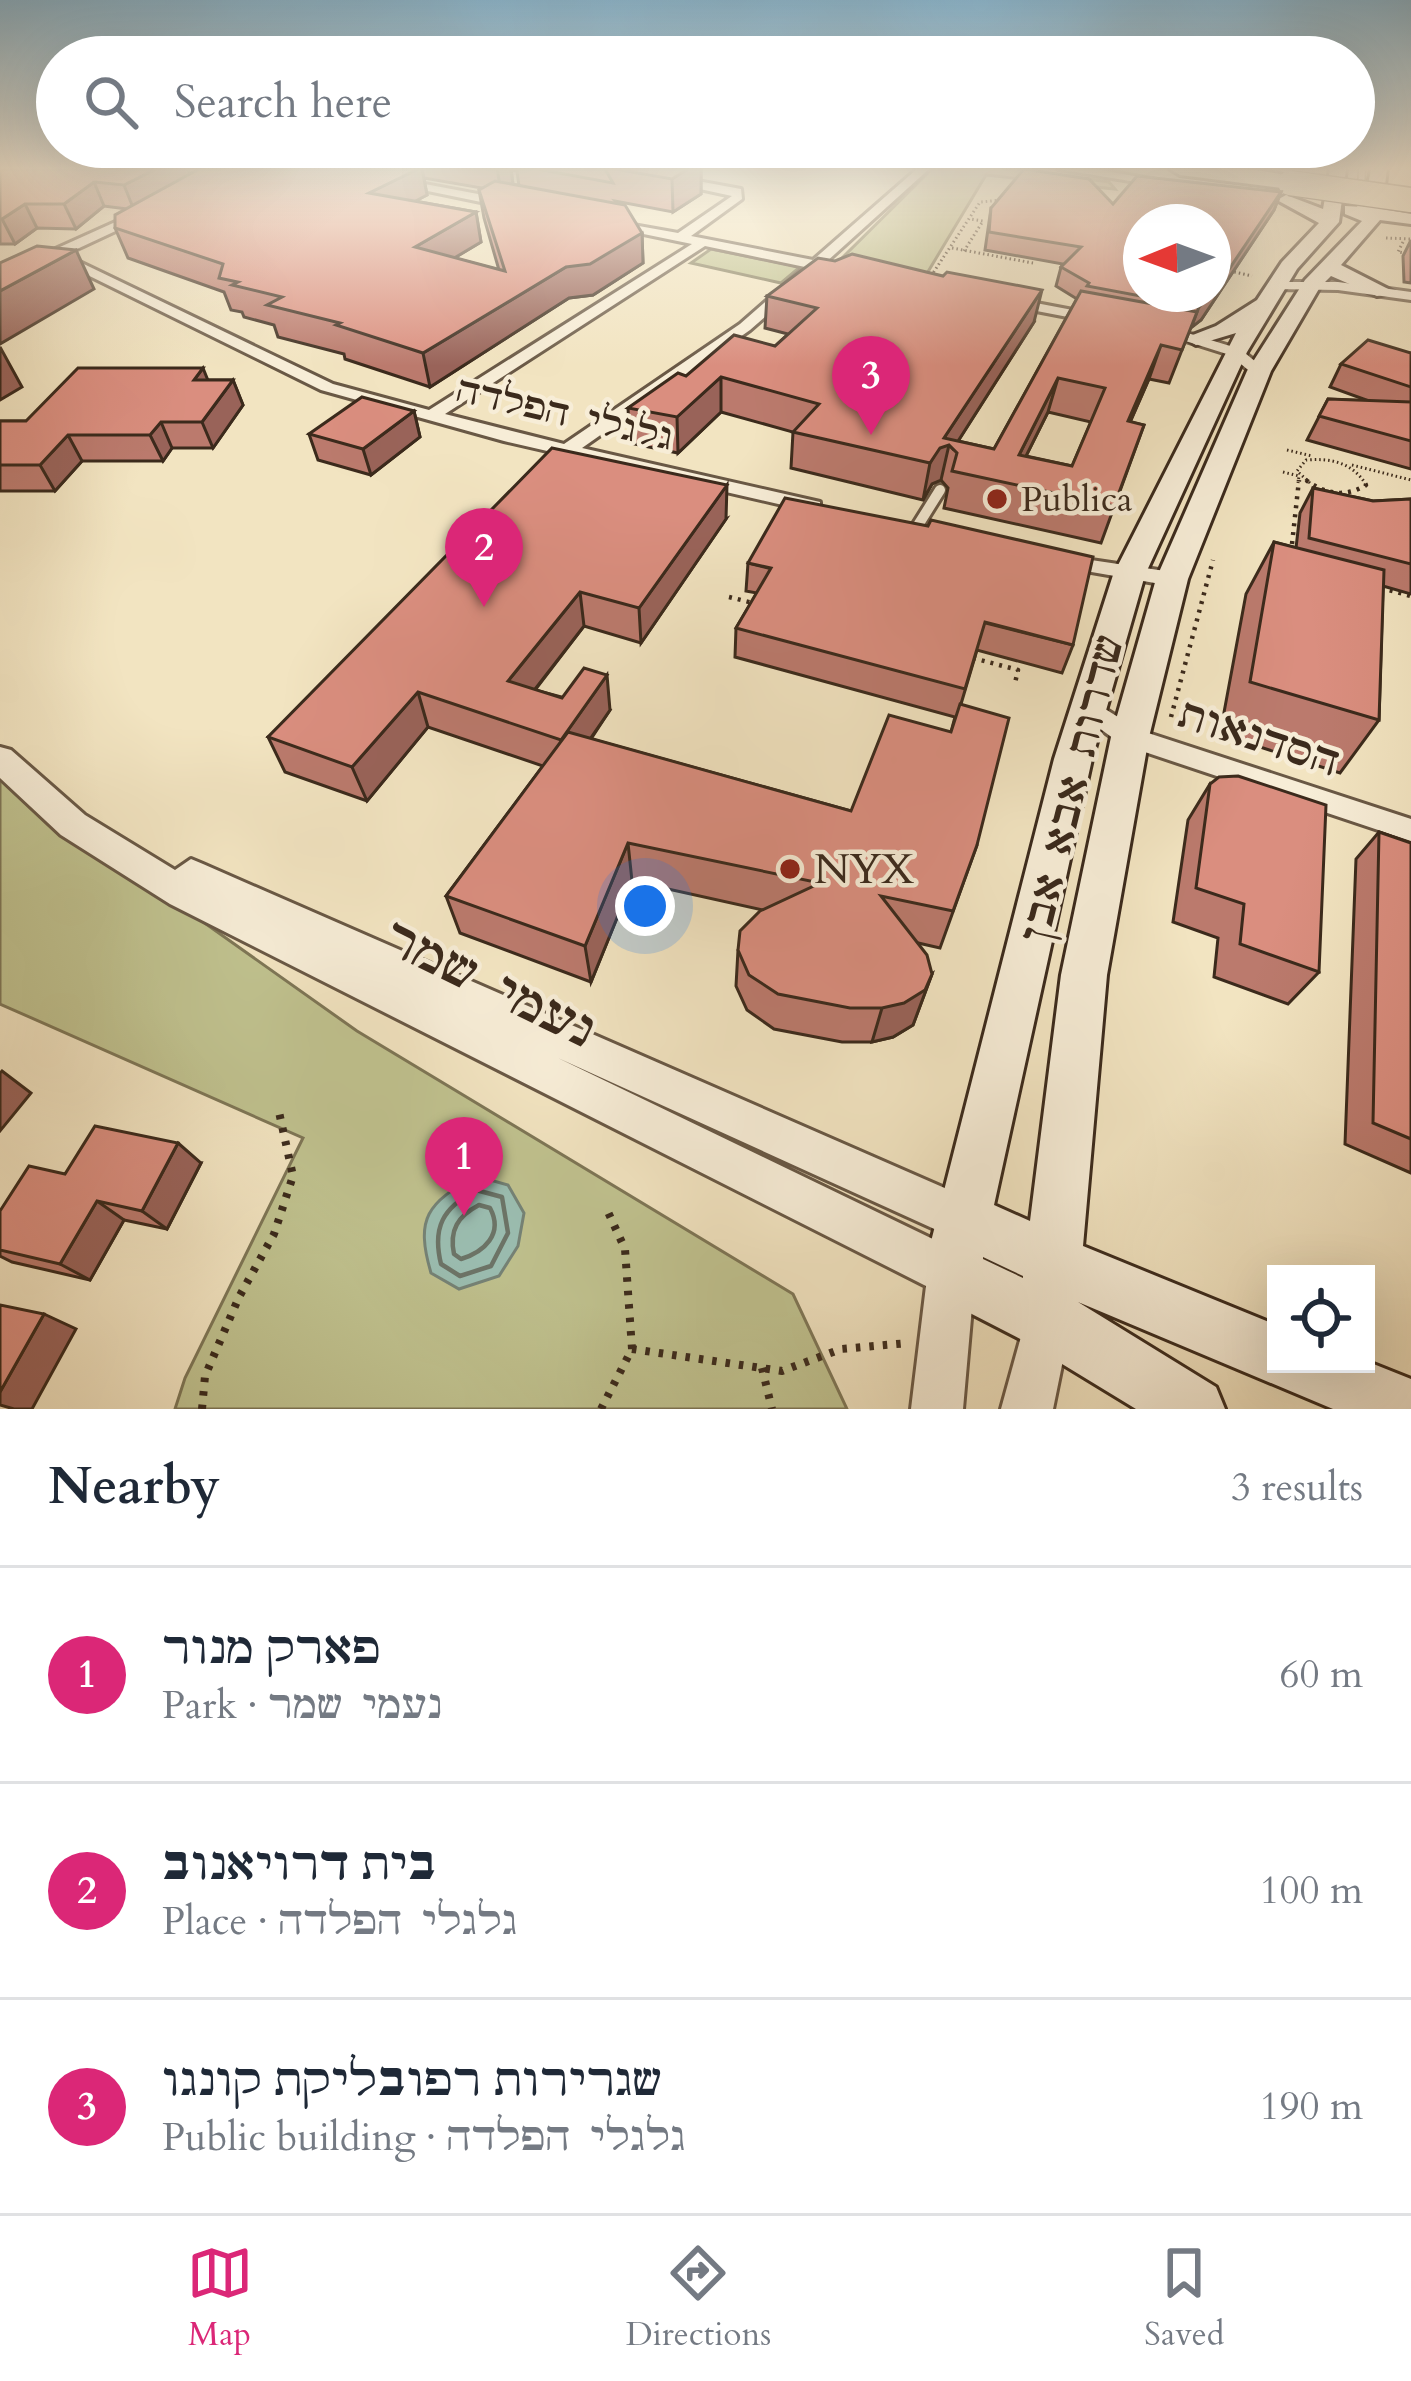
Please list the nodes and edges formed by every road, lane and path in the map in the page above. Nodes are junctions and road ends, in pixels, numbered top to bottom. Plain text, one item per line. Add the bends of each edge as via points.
1 (89, 235) edge
2 (669, 235) edge
3 (684, 235) edge
4 (852, 235) edge
5 (960, 235) edge
6 (974, 235) edge
7 (1316, 235) edge
8 (1355, 235) edge
9 (681, 237) junction
10 (1403, 241) dead end
11 (703, 242) junction
12 (952, 248) junction
13 (964, 251) junction
14 (47, 254) junction
15 (1411, 254) edge
16 (1033, 263) dead end
17 (818, 266) junction
18 (1328, 266) junction
19 (83, 269) junction
20 (1231, 271) edge
21 (5, 274) edge
22 (861, 274) edge
23 (1252, 275) dead end
24 (1312, 284) junction
25 (925, 285) edge
26 (1384, 292) junction
27 (1272, 293) junction
28 (1411, 296) edge
29 (998, 300) edge
30 (1126, 325) edge
31 (1172, 333) edge
32 (1196, 338) junction
33 (1235, 352) junction
34 (1259, 370) junction
35 (431, 416) junction
36 (568, 450) junction
37 (1287, 450) dead end
38 (1334, 461) junction
39 (1282, 472) dead end
40 (1300, 476) junction
41 (1411, 480) edge
42 (940, 490) dead end
43 (1297, 506) junction
44 (1310, 509) edge
45 (829, 510) edge
46 (893, 525) edge
47 (915, 530) junction
48 (945, 536) edge
49 (1217, 544) dead end
50 (1037, 556) edge
51 (1290, 564) edge
52 (1129, 575) junction
53 (1172, 579) junction
54 (1371, 585) edge
55 (1411, 596) edge
56 (729, 597) dead end
57 (774, 608) edge
58 (974, 658) edge
59 (1015, 683) dead end
60 (1089, 708) junction
61 (0, 736) edge
62 (1147, 742) junction
63 (0, 759) edge
64 (1411, 830) edge
65 (280, 1112) dead end
66 (608, 1212) dead end
67 (957, 1246) junction
68 (1055, 1259) junction
69 (1047, 1321) junction
70 (841, 1348) dead end
71 (632, 1349) junction
72 (1267, 1351) edge
73 (763, 1369) junction
74 (1320, 1373) edge
75 (202, 1409) edge
76 (601, 1409) edge
77 (772, 1409) edge
78 (937, 1409) edge
79 (1028, 1409) edge
80 (1194, 1409) edge
81 (1409, 1409) edge

1 - 14 street
2 - 9 street
3 - 9 street
4 - 17 street
5 - 12 path
6 - 13 path
7 - 27 main road, שדרות אבא אבן
8 - 18 main road, שדרות אבא אבן
9 - 11 street
10 - 15 path via 1398,252
11 - 17 street
11 - 35 street
12 - 13 path
12 - 25 path
13 - 16 path
14 - 19 street, גלגלי הפלדה
14 - 21 street
17 - 22 street
17 - 36 street via 718,348
18 - 24 main road, שדרות אבא אבן
18 - 26 main road
19 - 21 street
19 - 35 street, גלגלי הפלדה via 327,388
20 - 23 path
24 - 26 street
24 - 27 street
24 - 34 main road, שדרות אבא אבן
26 - 28 street
27 - 32 main road via 1224,331
27 - 33 main road, שדרות אבא אבן
29 - 30 street
31 - 32 street
32 - 33 street
33 - 34 street
33 - 52 main road, שדרות אבא אבן
34 - 53 main road, שדרות אבא אבן
35 - 36 street, גלגלי הפלדה
36 - 45 street, גלגלי הפלדה
37 - 38 path
38 - 40 path via 1306,460 1297,466
38 - 40 path via 1361,474 1364,490 1330,492
38 - 41 path
39 - 40 path
40 - 43 path
42 - 47 lane
43 - 44 path
43 - 51 path
46 - 47 street
47 - 48 street
49 - 62 path
50 - 52 street
52 - 53 street
52 - 60 main road, שדרות אבא אבן
53 - 62 main road, שדרות אבא אבן
54 - 55 path
56 - 57 path
58 - 59 path via 1018,670
60 - 62 street, הסדנאות
60 - 67 main road, שדרות אבא אבן
61 - 67 street, נעמי שמר via 85,812 196,877
62 - 64 street, הסדנאות
62 - 68 main road, שדרות אבא אבן via 1083,983
63 - 67 street, נעמי שמר via 73,825 183,893
65 - 75 path via 292,1176 274,1234 205,1376
66 - 71 path via 625,1249
67 - 68 main road
67 - 69 main road
67 - 78 street, שדרות אבא אבן
68 - 69 main road, שדרות אבא אבן
68 - 72 main road
69 - 79 street, שדרות אבא אבן
69 - 80 main road
70 - 73 path via 782,1371
71 - 73 path
71 - 76 path
73 - 77 path
74 - 81 main road

